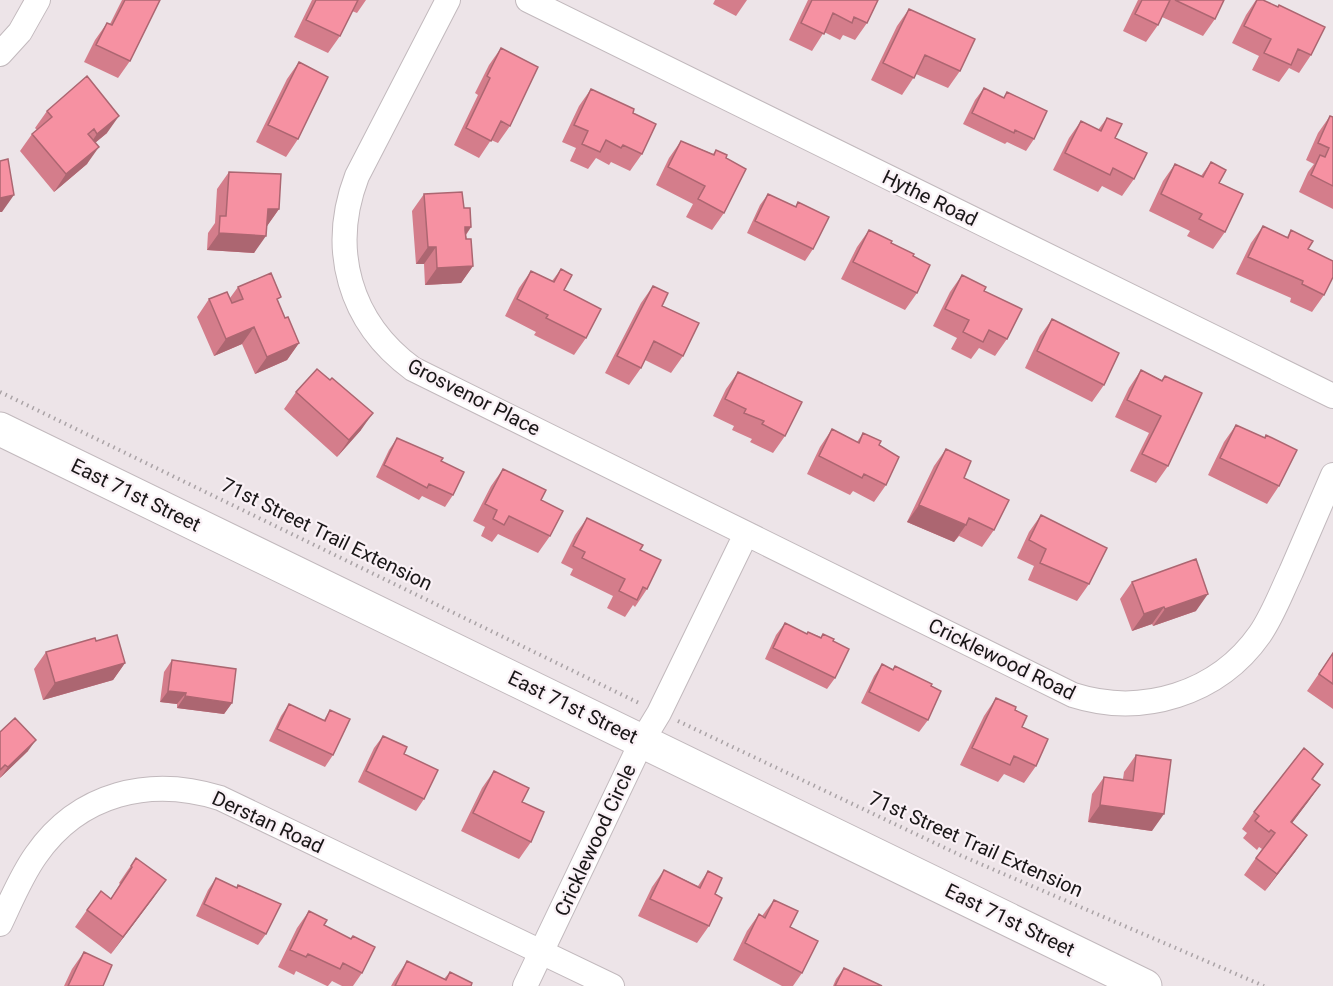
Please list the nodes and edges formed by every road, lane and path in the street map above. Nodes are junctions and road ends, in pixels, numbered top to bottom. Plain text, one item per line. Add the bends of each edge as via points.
1 (38, 0) edge
2 (448, 0) edge
3 (528, 0) edge
4 (0, 54) edge
5 (0, 392) edge
6 (1333, 396) edge
7 (0, 429) edge
8 (1333, 475) edge
9 (746, 534) junction
10 (641, 704) dead end
11 (678, 721) dead end
12 (642, 741) junction
13 (0, 924) edge
14 (543, 952) junction
15 (525, 986) edge
16 (612, 986) edge
17 (1145, 986) edge
18 (1264, 986) edge

1 - 4 street via 20,32
2 - 9 street, Grosvenor Place via 349,197 343,237 345,257 348,278 364,316 388,349 413,369
3 - 6 street, Hythe Road
5 - 10 path, 71st Street Trail Extension
7 - 12 main road, East 71st Street
8 - 9 street, Cricklewood Road via 1275,607 1254,642 1232,665 1205,684 1145,703 1124,704 1073,695
9 - 12 street, Cricklewood Circle
11 - 18 path, 71st Street Trail Extension via 962,856
12 - 14 street, Cricklewood Circle
12 - 17 main road, East 71st Street
13 - 14 street, Derstan Road via 32,861 59,827 104,799 157,788 220,798
14 - 15 street, Cricklewood Circle
14 - 16 street, Derstan Road

